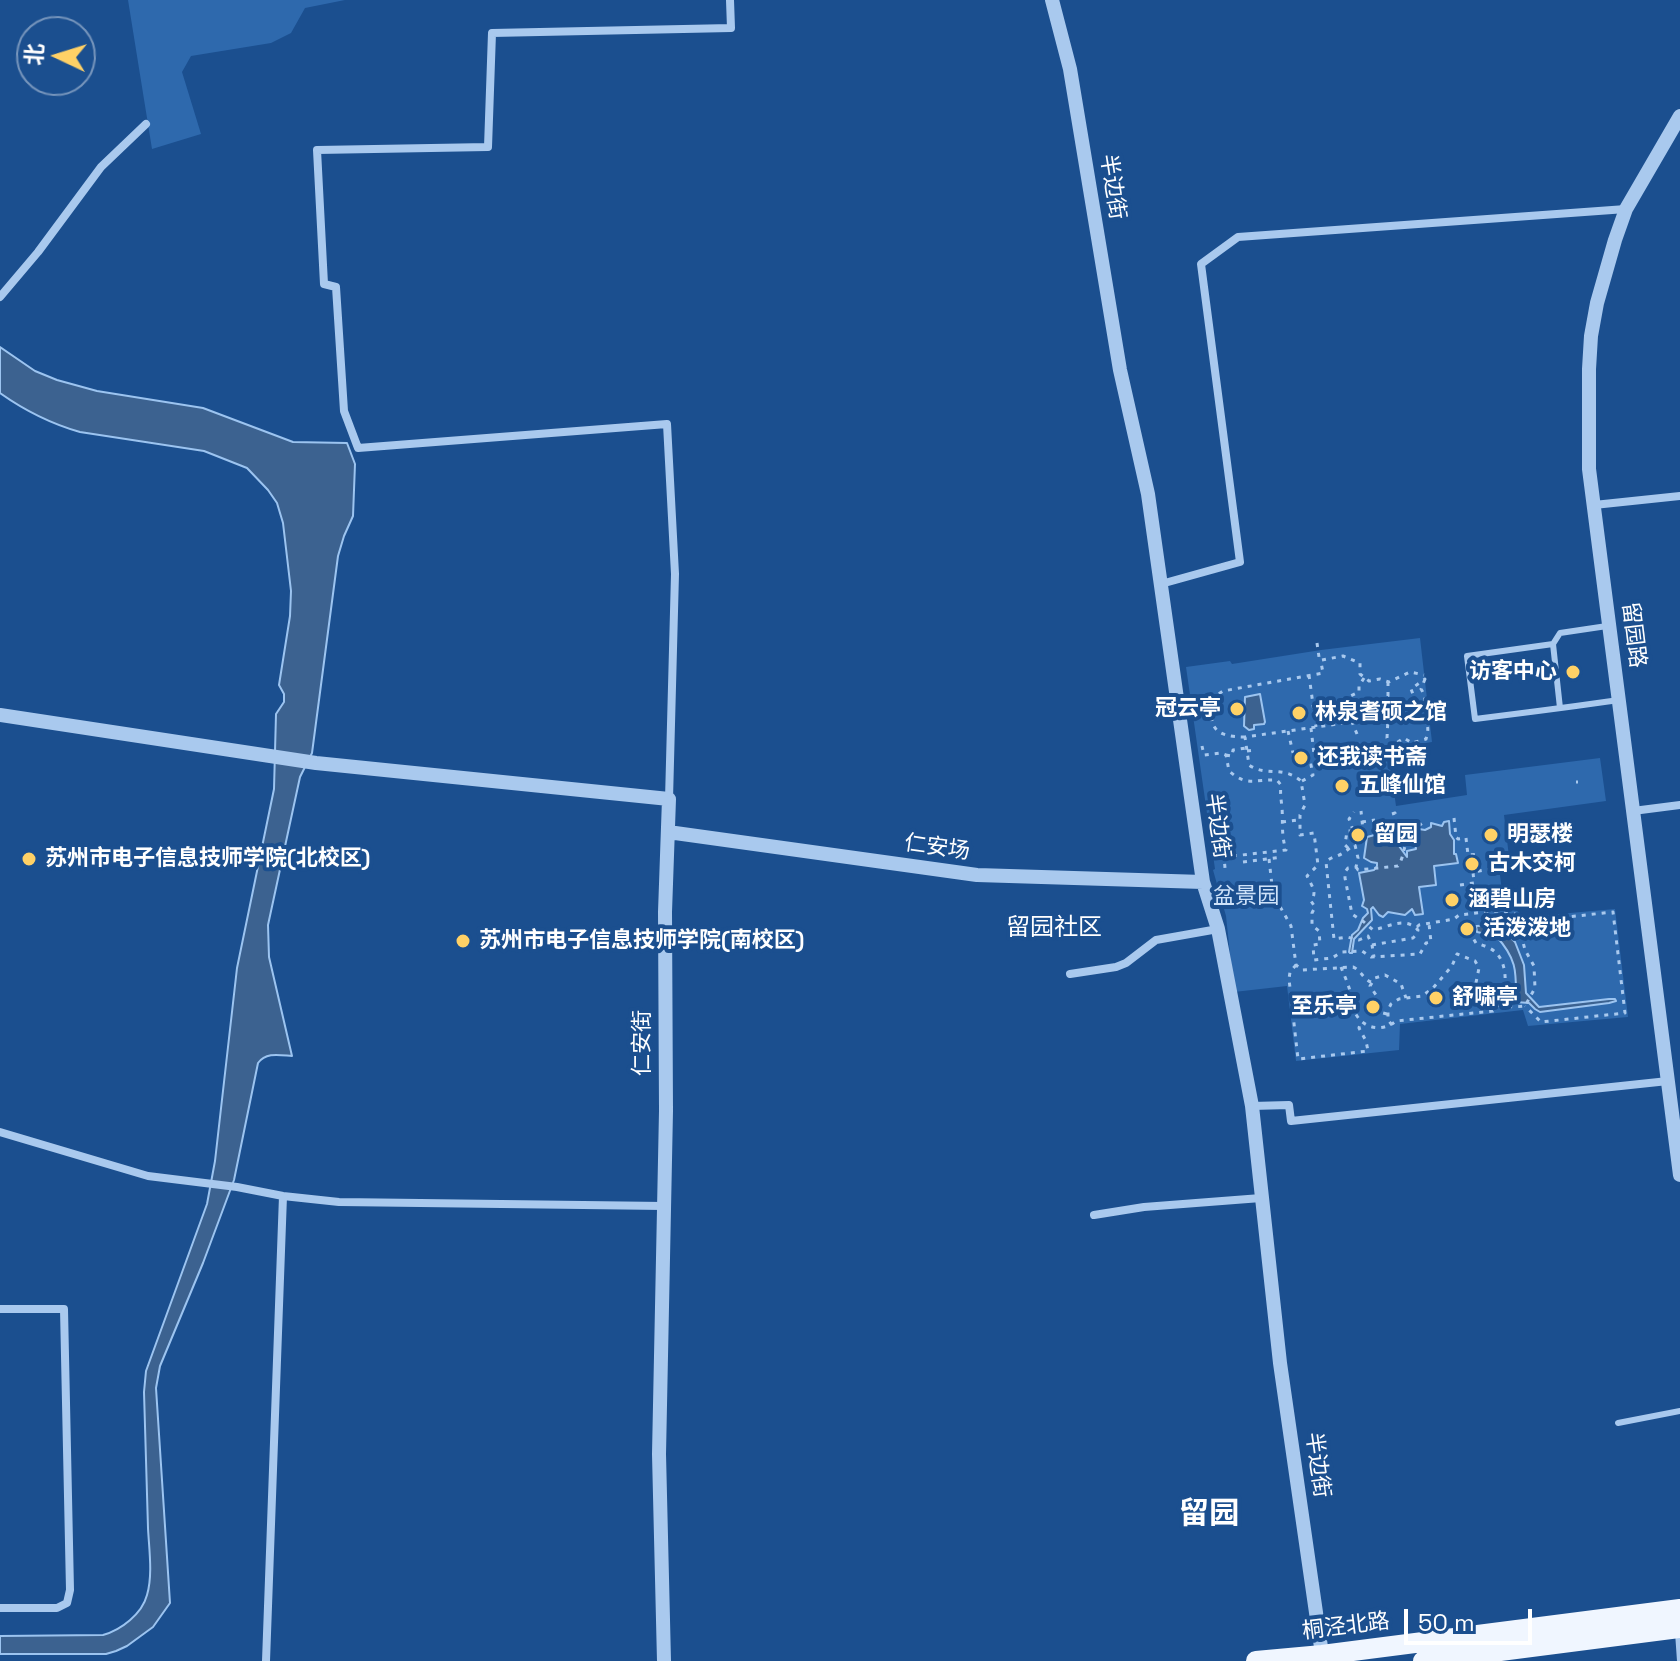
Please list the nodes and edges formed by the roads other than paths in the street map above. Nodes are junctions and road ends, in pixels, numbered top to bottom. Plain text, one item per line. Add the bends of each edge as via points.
1 (730, 0) edge
2 (1052, 0) edge
3 (1680, 116) edge
4 (146, 124) dead end
5 (1626, 209) junction
6 (0, 297) edge
7 (1680, 496) edge
8 (1594, 505) junction
9 (1161, 584) junction
10 (1609, 626) junction
11 (1553, 644) junction
12 (1619, 700) junction
13 (1560, 708) junction
14 (0, 715) edge
15 (669, 799) junction
16 (1680, 805) edge
17 (1633, 811) junction
18 (668, 832) junction
19 (1203, 882) junction
20 (1218, 929) junction
21 (1070, 974) dead end
22 (1668, 1081) junction
23 (1252, 1106) junction
24 (0, 1132) edge
25 (1679, 1167) edge
26 (283, 1196) junction
27 (1261, 1198) junction
28 (664, 1206) junction
29 (1094, 1215) dead end
30 (0, 1309) edge
31 (1680, 1411) edge
32 (1618, 1423) dead end
33 (0, 1608) edge
34 (1679, 1621) edge
35 (1322, 1658) edge
36 (266, 1661) edge
37 (664, 1661) edge
38 (1256, 1661) edge
39 (1423, 1661) edge
40 (1680, 1661) edge

1 - 15 street, 仁安街 via 731,28 492,33 488,147 317,150 324,284 336,287 344,411 358,448 667,424 675,574
2 - 9 street, 半边街 via 1070,69
3 - 5 street, 留园路
4 - 6 street via 101,167
5 - 8 street, 留园路 via 1591,336 1589,469
5 - 9 street via 1238,237 1201,264 1240,562
7 - 8 street
8 - 10 street, 留园路
9 - 19 street, 半边街
10 - 11 lane via 1560,633
10 - 12 street, 留园路
11 - 13 lane
11 - 13 lane via 1467,656 1475,719
12 - 13 lane
12 - 17 street, 留园路
14 - 15 street via 316,763
15 - 18 street, 仁安街
16 - 17 street
17 - 22 street, 留园路
18 - 19 street, 仁安场 via 977,875
18 - 28 street, 仁安街
19 - 20 street, 半边街
20 - 21 street via 1156,940 1116,967
20 - 23 street, 半边街
22 - 23 street via 1291,1121 1289,1105
22 - 25 street, 留园路
23 - 27 street, 半边街
24 - 26 street via 148,1176
26 - 28 street via 339,1202
26 - 36 street
27 - 29 street
27 - 35 street, 半边街
28 - 37 street, 仁安街 via 659,1454
30 - 33 street via 64,1309 70,1590 67,1603 57,1608
31 - 32 lane
34 - 35 main road, 桐泾北路
34 - 39 main road
34 - 40 lane
35 - 38 main road, 桐泾北路

